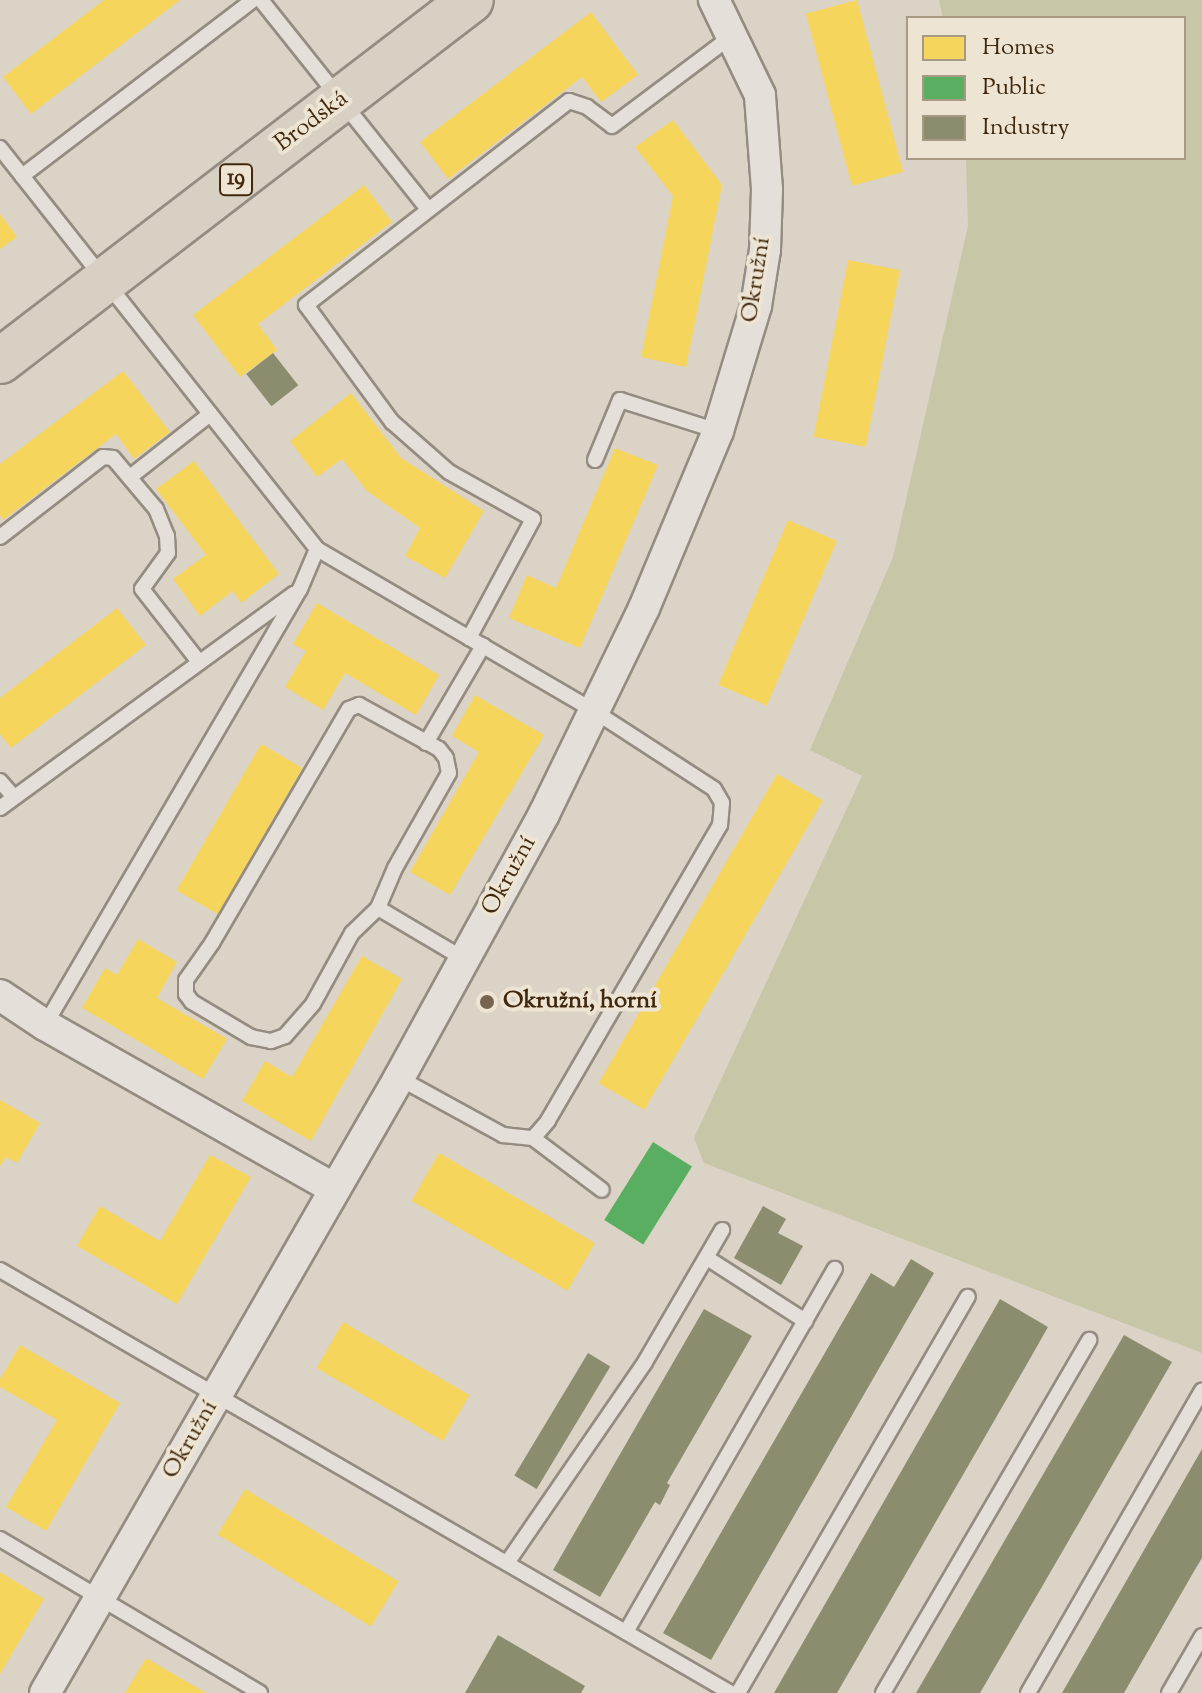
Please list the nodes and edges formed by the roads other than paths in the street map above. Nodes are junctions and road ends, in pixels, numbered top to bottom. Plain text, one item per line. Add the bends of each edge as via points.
1 (253, 0) edge
2 (261, 0) edge
3 (471, 0) edge
4 (714, 0) edge
5 (733, 35) junction
6 (340, 100) junction
7 (0, 148) edge
8 (22, 176) junction
9 (428, 209) junction
10 (105, 280) junction
11 (0, 361) edge
12 (210, 414) junction
13 (718, 431) junction
14 (595, 460) dead end
15 (130, 477) junction
16 (0, 537) edge
17 (317, 549) junction
18 (300, 589) junction
19 (469, 638) junction
20 (483, 646) junction
21 (199, 662) junction
22 (594, 711) junction
23 (426, 743) junction
24 (0, 781) edge
25 (14, 797) junction
26 (0, 808) edge
27 (378, 908) junction
28 (464, 959) junction
29 (0, 995) edge
30 (45, 1025) junction
31 (399, 1078) junction
32 (533, 1138) junction
33 (335, 1189) junction
34 (602, 1190) dead end
35 (722, 1230) dead end
36 (707, 1258) junction
37 (835, 1269) dead end
38 (0, 1270) edge
39 (968, 1297) dead end
40 (805, 1321) junction
41 (1089, 1340) dead end
42 (1202, 1390) edge
43 (217, 1396) junction
44 (0, 1539) edge
45 (507, 1563) junction
46 (101, 1596) junction
47 (626, 1632) junction
48 (1202, 1636) edge
49 (45, 1693) edge
50 (260, 1693) edge
51 (731, 1693) edge
52 (738, 1693) edge
53 (883, 1693) edge
54 (1028, 1693) edge
55 (1169, 1693) edge

1 - 8 lane
2 - 6 lane
3 - 6 main road, Brodská / 19
4 - 5 street, Okružní
5 - 9 lane via 612,126 569,101
5 - 13 street, Okružní via 760,95 767,146 766,220 756,306
6 - 9 lane
6 - 10 main road, Brodská / 19
7 - 8 lane
8 - 10 lane
9 - 19 lane via 306,305 392,422 449,472 533,519
10 - 11 main road, Brodská / 19
10 - 12 lane
12 - 15 lane
12 - 17 lane
13 - 14 lane via 620,400
13 - 22 street, Okružní via 644,608
15 - 16 lane via 113,458 103,457
15 - 21 lane via 156,509 167,536 168,553 142,589
17 - 18 lane
17 - 19 lane
18 - 21 lane
18 - 30 lane
19 - 20 lane
20 - 22 lane
20 - 23 lane
21 - 25 lane
22 - 28 street, Okružní
22 - 32 lane via 714,789 722,803 720,825 548,1121
23 - 27 lane via 446,758 449,773
23 - 27 lane via 359,705 349,709 186,980 186,994 251,1037 271,1041 285,1036 313,1004 352,933
24 - 25 lane
25 - 26 lane
27 - 28 lane
28 - 31 street, Okružní
29 - 30 street
30 - 33 street
31 - 32 lane via 503,1135
31 - 33 street, Okružní
32 - 34 lane
33 - 43 street, Okružní
35 - 36 lane
36 - 40 lane
36 - 45 lane via 645,1362
37 - 40 lane
38 - 43 lane
39 - 52 lane
40 - 47 lane
41 - 53 lane
42 - 54 lane
43 - 45 lane
43 - 46 street, Okružní
44 - 46 lane
45 - 47 lane
46 - 49 street, Okružní
46 - 50 lane
47 - 51 lane
48 - 55 lane

